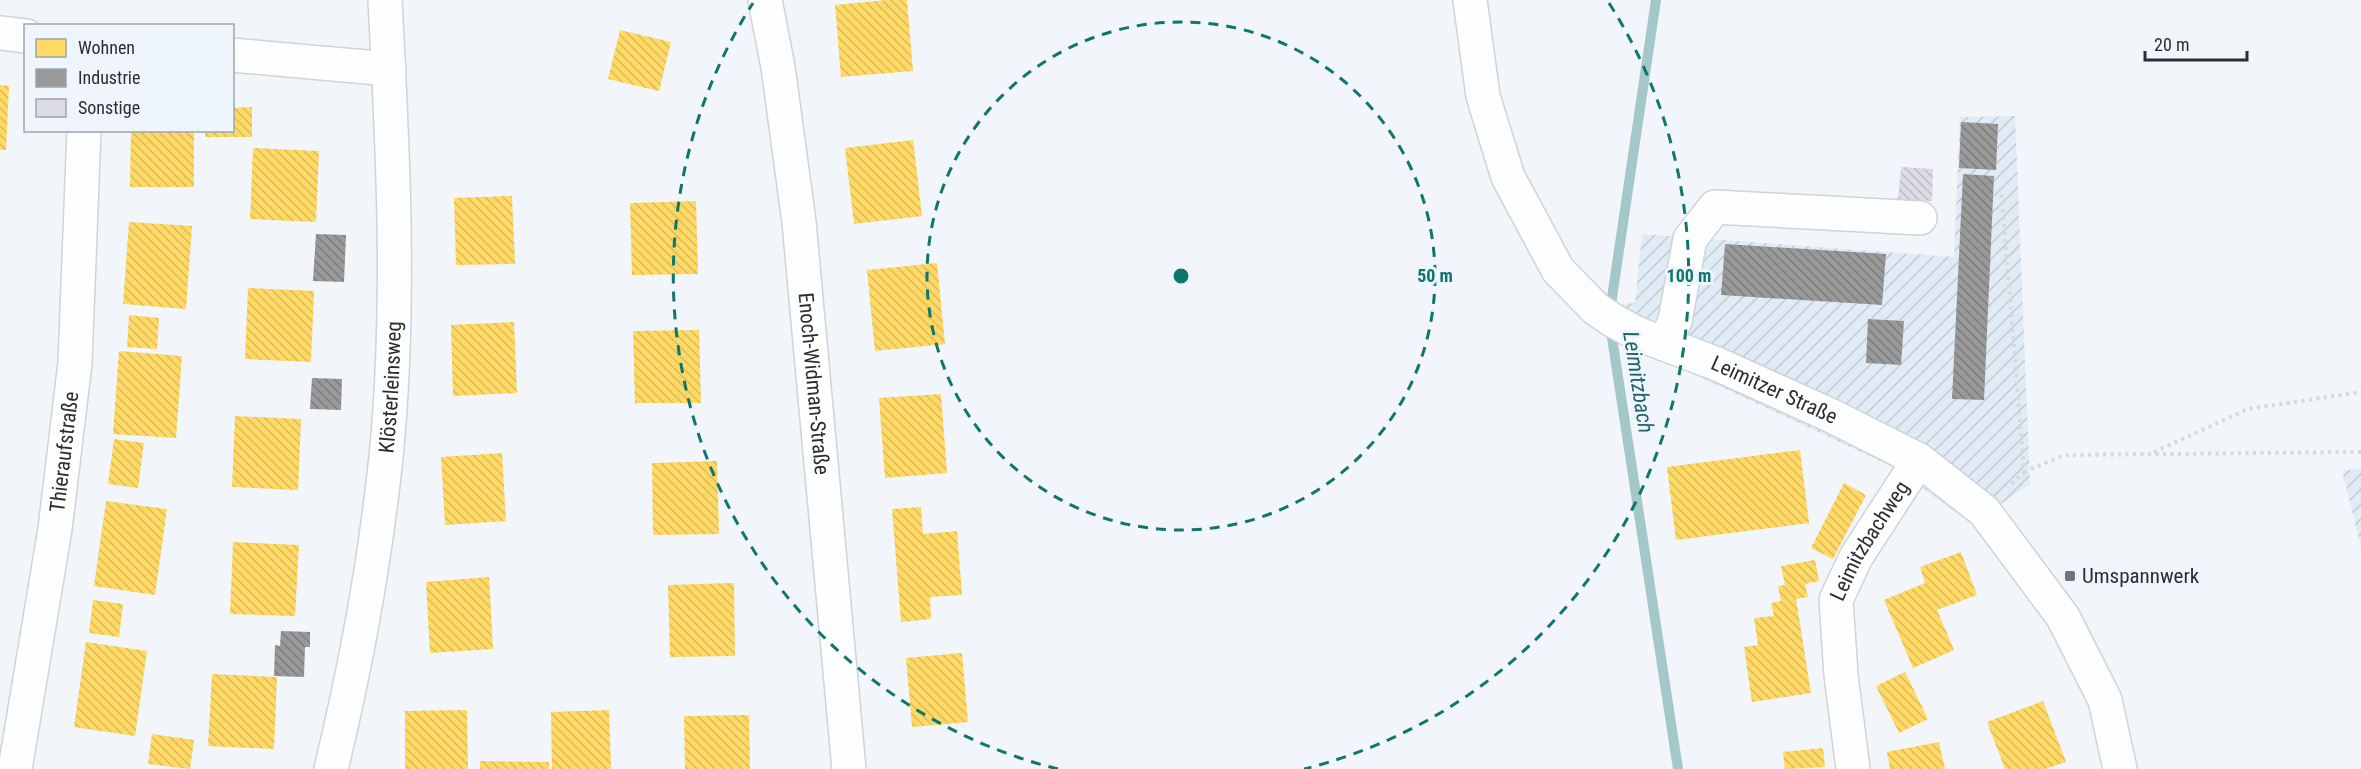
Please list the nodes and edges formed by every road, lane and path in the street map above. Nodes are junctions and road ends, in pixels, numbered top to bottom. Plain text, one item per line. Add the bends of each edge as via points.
1 (385, 0) edge
2 (765, 0) edge
3 (1470, 0) edge
4 (0, 33) edge
5 (24, 36) edge
6 (234, 55) edge
7 (389, 69) junction
8 (84, 132) edge
9 (2001, 187) dead end
10 (1920, 218) dead end
11 (1651, 339) junction
12 (2361, 392) edge
13 (2361, 452) edge
14 (2150, 454) junction
15 (1919, 460) junction
16 (2024, 472) junction
17 (1984, 511) junction
18 (15, 769) edge
19 (331, 769) edge
20 (849, 769) edge
21 (1853, 769) edge
22 (2120, 769) edge

1 - 7 street, Klösterleinsweg
2 - 20 street, Enoch-Widman-Straße via 799,222
3 - 11 street, Leimitzer Straße via 1483,96 1508,177 1558,270 1579,294 1596,309
4 - 5 street
6 - 7 street
7 - 19 street, Klösterleinsweg via 394,293 386,456 368,596
8 - 18 street, Thieraufstraße via 75,363 54,530
9 - 16 path
10 - 11 street via 1715,207 1690,239 1675,321
11 - 15 street, Leimitzer Straße via 1728,368
12 - 14 path via 2247,409
13 - 14 path
14 - 16 path via 2064,455
15 - 17 street, Leimitzer Straße
15 - 21 street, Leimitzbachweg via 1856,557 1836,600
16 - 17 path
17 - 22 street, Leimitzer Straße via 2063,617 2105,700

